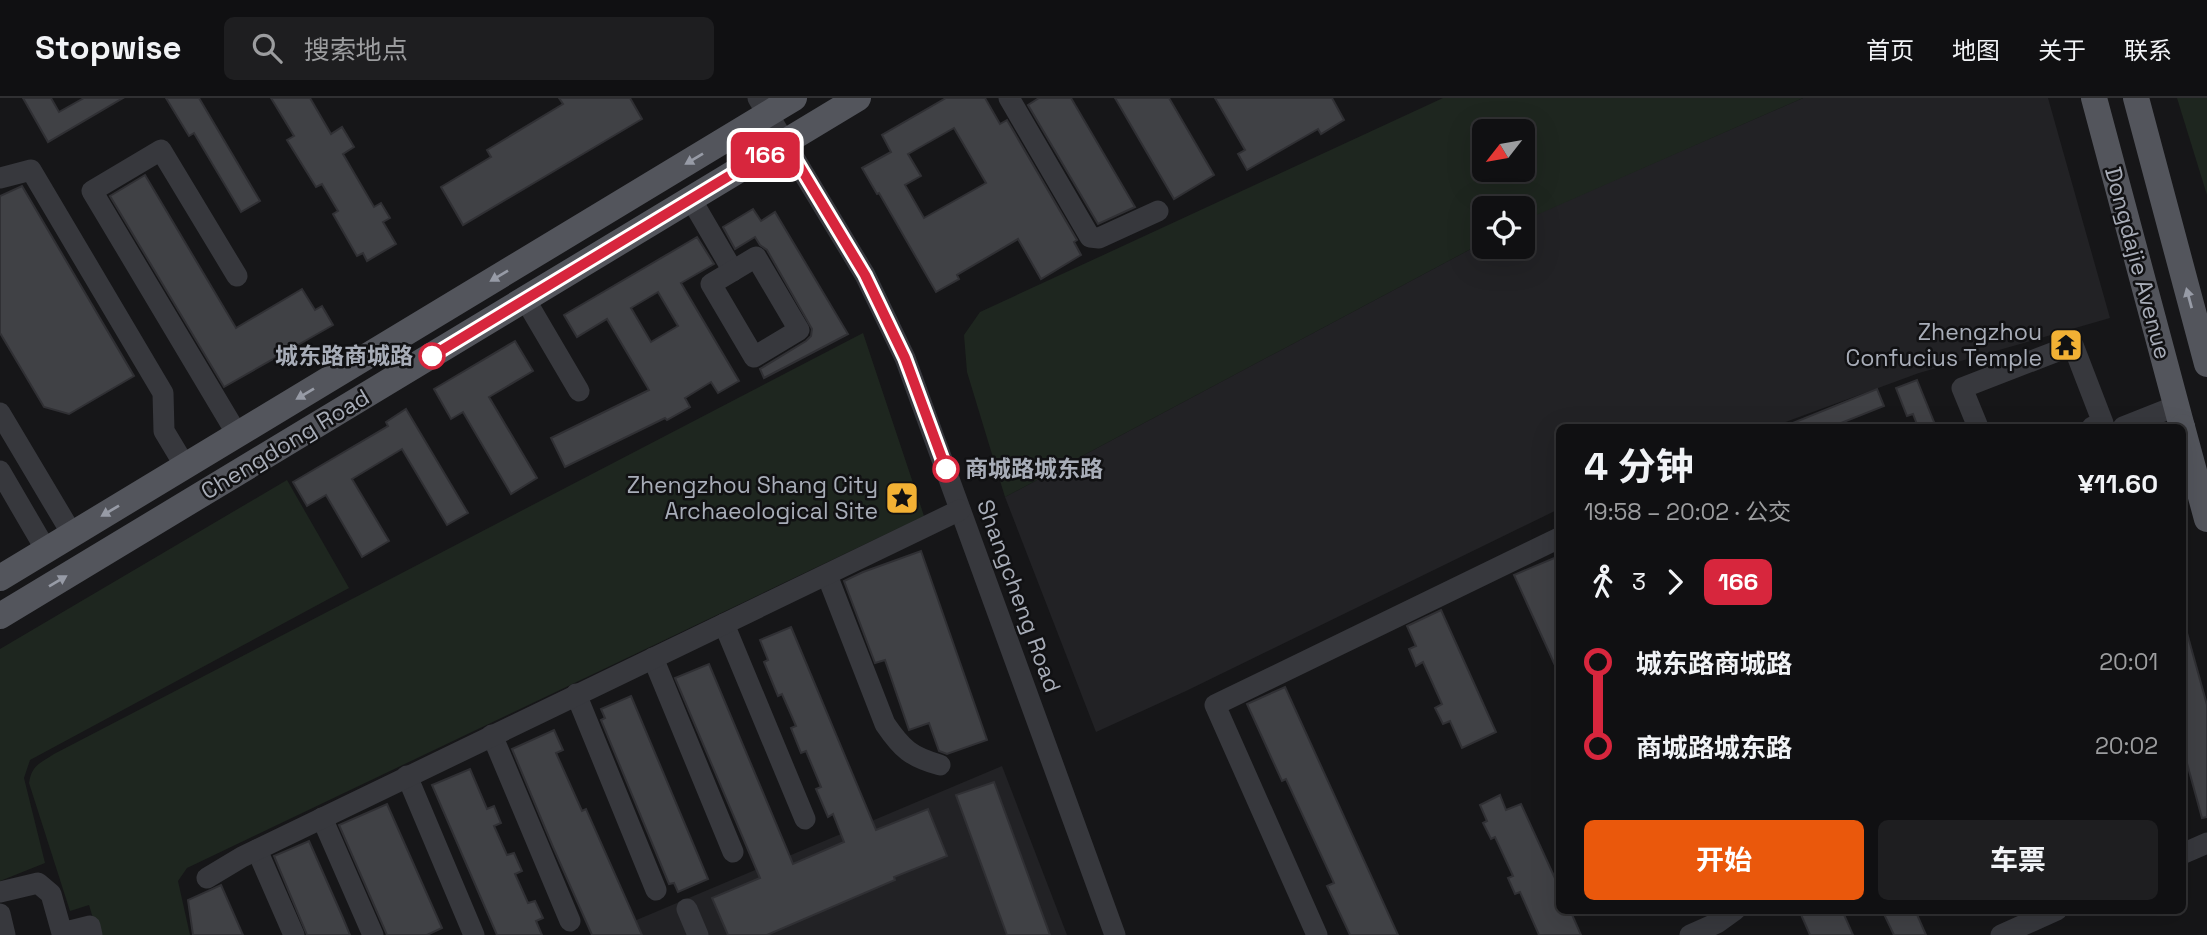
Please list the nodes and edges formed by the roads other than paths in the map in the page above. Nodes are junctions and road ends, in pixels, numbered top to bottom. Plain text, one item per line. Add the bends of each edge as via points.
1 (794, 98) edge
2 (858, 98) edge
3 (1009, 98) edge
4 (2094, 98) edge
5 (2136, 98) edge
6 (763, 106) edge
7 (785, 142) junction
8 (0, 178) edge
9 (691, 199) junction
10 (1158, 211) dead end
11 (733, 271) junction
12 (237, 276) dead end
13 (525, 299) junction
14 (2207, 363) edge
15 (579, 391) dead end
16 (0, 413) edge
17 (2180, 420) edge
18 (1977, 424) edge
19 (2107, 424) edge
20 (2132, 424) edge
21 (237, 435) junction
22 (2186, 458) edge
23 (185, 466) junction
24 (0, 471) edge
25 (960, 510) junction
26 (2207, 519) edge
27 (72, 534) junction
28 (1556, 539) edge
29 (46, 550) junction
30 (827, 575) junction
31 (0, 578) edge
32 (0, 616) edge
33 (724, 624) junction
34 (653, 658) junction
35 (576, 694) junction
36 (492, 735) junction
37 (940, 765) dead end
38 (407, 776) junction
39 (322, 818) junction
40 (805, 819) dead end
41 (2207, 843) edge
42 (257, 849) junction
43 (733, 852) dead end
44 (2186, 852) edge
45 (207, 878) dead end
46 (656, 890) dead end
47 (0, 892) edge
48 (687, 909) dead end
49 (0, 914) edge
50 (1729, 914) edge
51 (2048, 914) edge
52 (570, 921) dead end
53 (5, 935) edge
54 (92, 935) edge
55 (294, 935) edge
56 (373, 935) edge
57 (474, 935) edge
58 (698, 935) edge
59 (1115, 935) edge
60 (1317, 935) edge
61 (1690, 935) edge
62 (2001, 935) edge

1 - 6 main road, Chengdong Road
2 - 7 main road, Chengdong Road
3 - 10 street via 1090,237 1099,238
4 - 17 main road, Dongdajie Avenue
14 -> 5 main road, Dongdajie Avenue
6 - 7 street, Shangcheng Road
6 -> 21 main road, Chengdong Road
7 - 9 main road, Chengdong Road
7 - 25 street, Shangcheng Road via 884,313
8 - 23 street via 31,170 163,393 164,431
9 - 11 street
9 - 13 main road, Chengdong Road
11 - 11 street via 756,257 799,330 754,357 710,284
12 - 21 street via 161,150 92,191
13 - 15 street
32 -> 13 main road, Chengdong Road
16 - 27 street
17 - 20 street
18 - 19 street via 1962,387 2073,345
21 - 23 main road, Chengdong Road
22 - 26 main road, Dongdajie Avenue
23 -> 27 main road, Chengdong Road
24 - 29 street
25 - 30 street
25 - 59 street, Shangcheng Road
27 - 29 main road, Chengdong Road
28 - 60 street via 1215,705
29 - 31 main road, Chengdong Road
30 - 33 street
30 - 37 street via 885,724 918,759
33 - 34 street
33 - 40 street
34 - 35 street
34 - 43 street
35 - 36 street
35 - 46 street
36 - 38 street
36 - 52 street
38 - 39 street
38 - 57 street
39 - 42 street
39 - 56 street
41 - 44 street
42 - 45 street
42 - 55 street
47 - 54 street via 38,883 51,894 62,933 90,926
48 - 58 street
49 - 53 street
50 - 61 street
51 - 62 street

